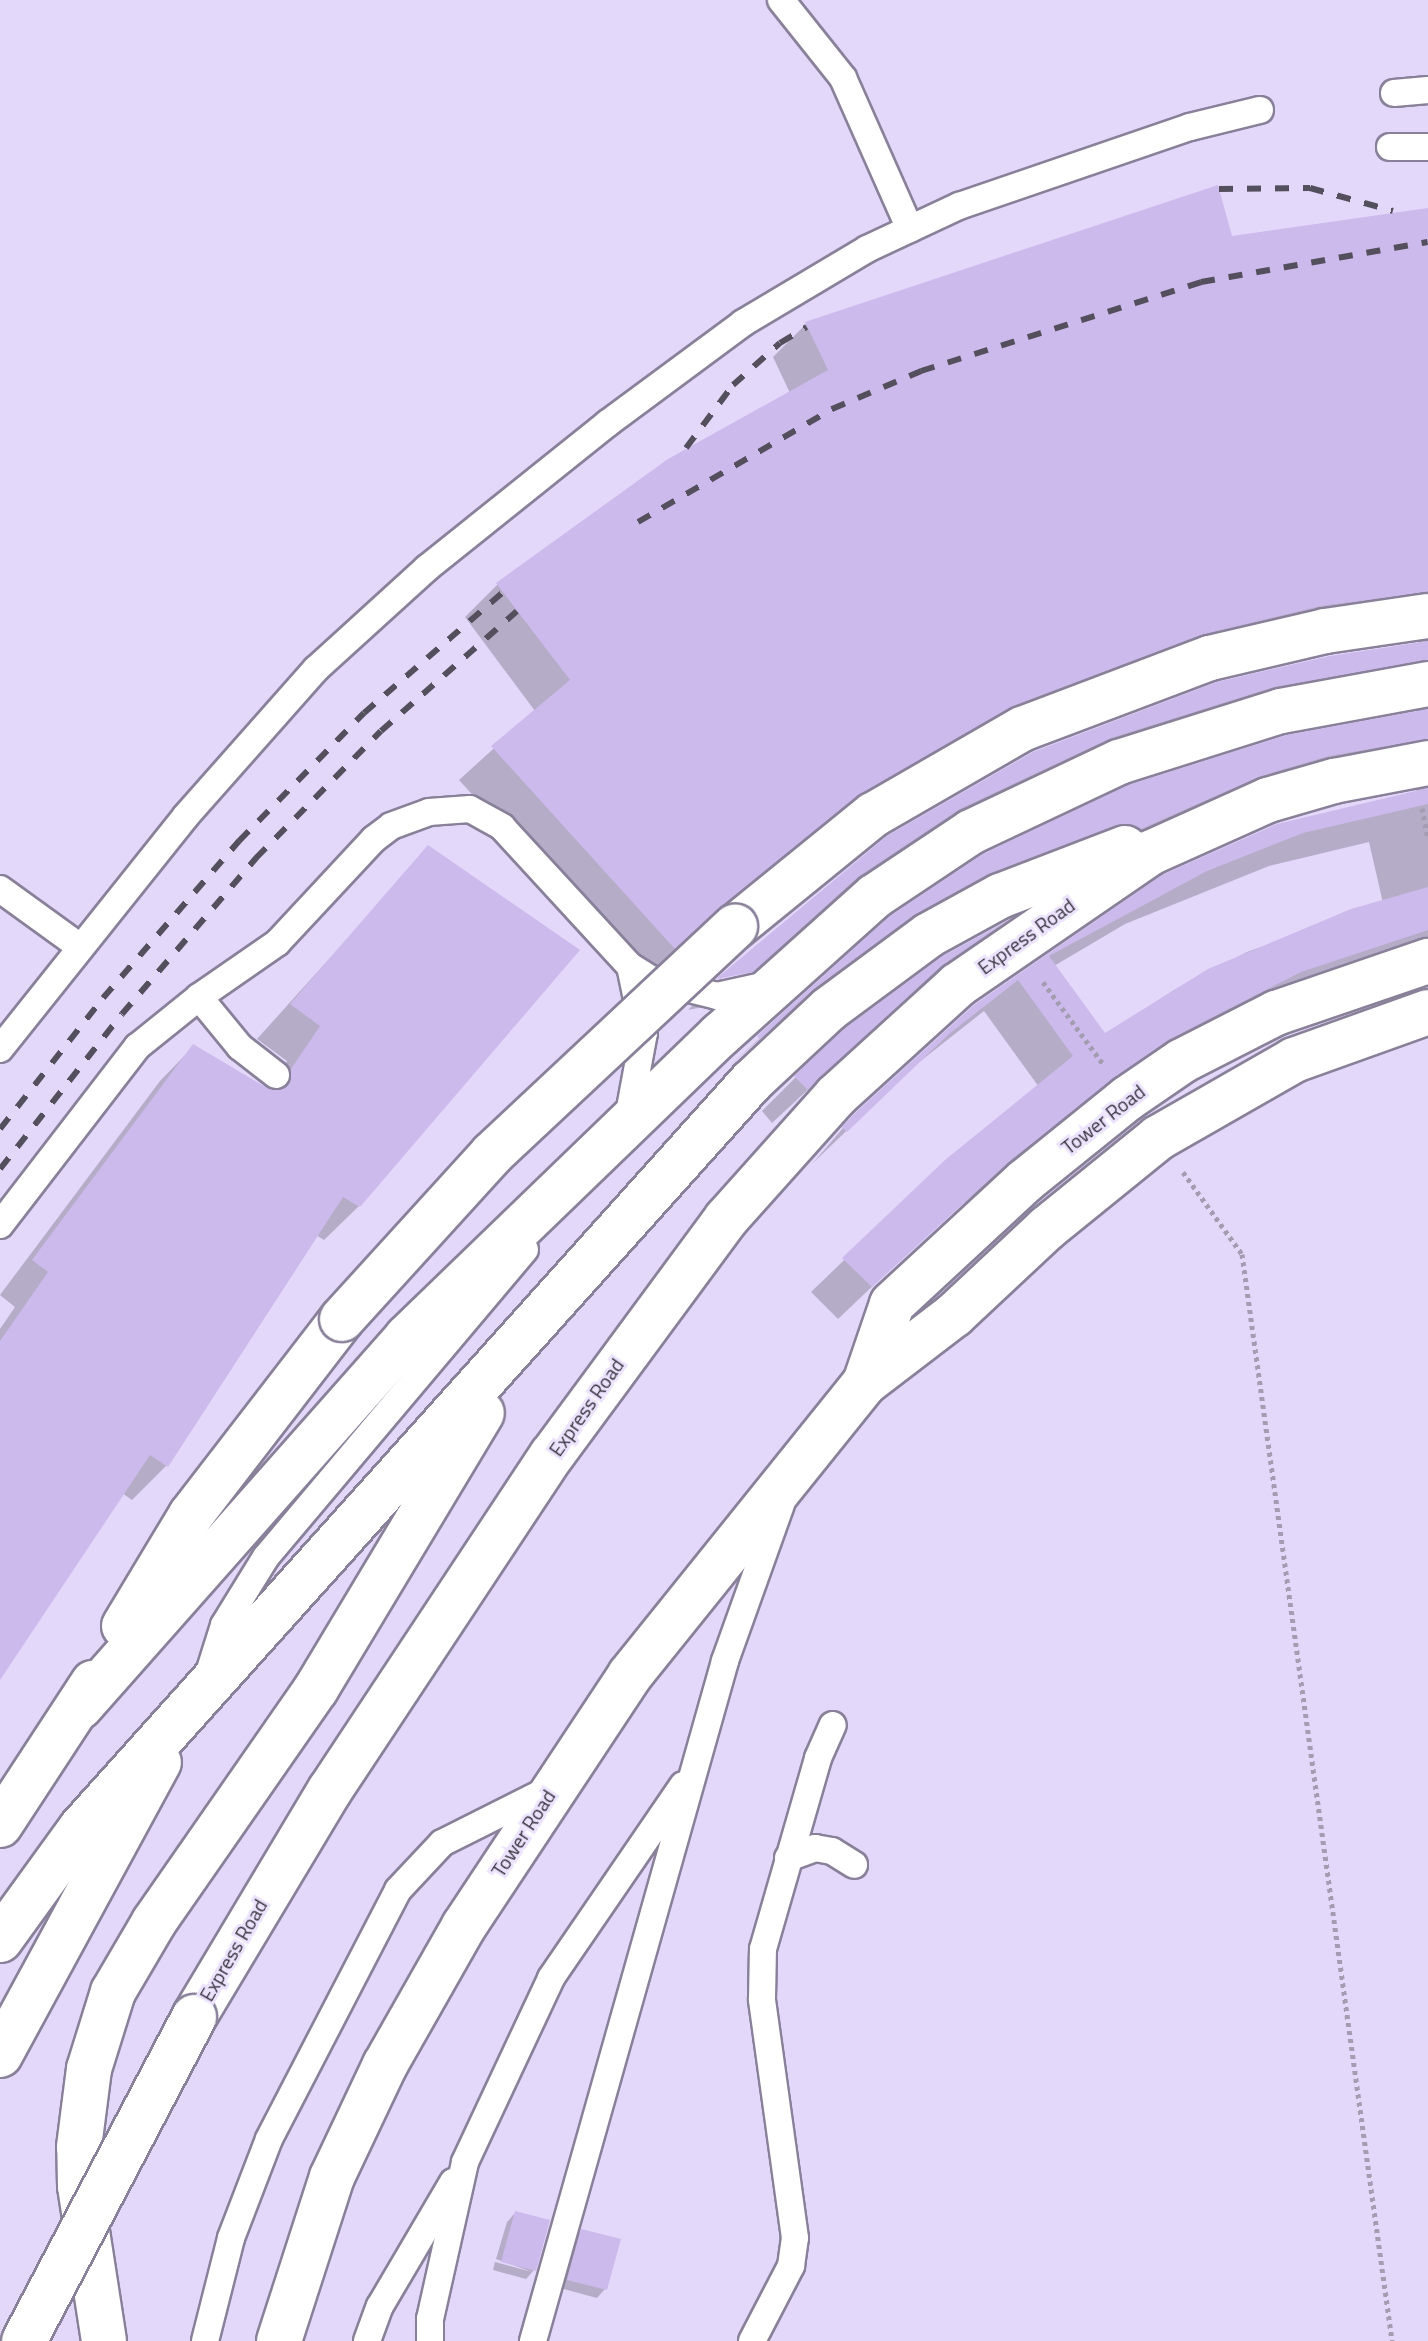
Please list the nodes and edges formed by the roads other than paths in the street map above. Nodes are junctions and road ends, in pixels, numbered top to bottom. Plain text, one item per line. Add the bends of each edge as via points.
1 (781, 0) edge
2 (1428, 90) edge
3 (1394, 93) dead end
4 (1260, 110) dead end
5 (1390, 147) dead end
6 (1428, 147) edge
7 (910, 229) junction
8 (1428, 616) edge
9 (1428, 684) edge
10 (1428, 763) edge
11 (1268, 800) junction
12 (0, 889) edge
13 (80, 947) junction
14 (1428, 961) edge
15 (630, 966) junction
16 (778, 981) junction
17 (199, 997) junction
18 (1428, 1012) edge
19 (0, 1049) edge
20 (276, 1075) dead end
21 (623, 1133) junction
22 (0, 1225) edge
23 (535, 1326) junction
24 (865, 1383) junction
25 (792, 1471) junction
26 (80, 1707) junction
27 (188, 1711) junction
28 (833, 1725) dead end
29 (696, 1766) junction
30 (554, 1786) junction
31 (12, 1795) edge
32 (0, 1825) edge
33 (788, 1858) junction
34 (854, 1865) dead end
35 (0, 1940) edge
36 (0, 2055) edge
37 (465, 2162) junction
38 (24, 2341) edge
39 (104, 2341) edge
40 (205, 2341) edge
41 (279, 2341) edge
42 (367, 2341) edge
43 (430, 2341) edge
44 (533, 2341) edge
45 (752, 2341) edge

1 - 7 lane via 843,78
2 - 3 lane
4 - 7 lane via 1046,176
5 - 6 lane
7 - 13 lane via 743,323 608,423 396,595 258,732
8 - 26 street, bridge via 1290,639 1133,684 1022,729 910,790 838,841 573,1076 452,1196 342,1319 191,1515
9 - 16 street via 1241,722 1119,762 1045,795 906,873
10 - 11 street, Express Road
11 - 23 street via 1074,865 963,915 829,1009 654,1183
11 - 38 street, Express Road, bridge via 1150,853 1033,930 896,1039 804,1130 677,1281 552,1455 330,1790 194,2017
12 - 13 lane
13 - 19 lane
14 - 24 street, Tower Road via 1276,1013 1182,1061 1128,1098 1025,1181 892,1304
15 - 16 lane via 652,980 693,993 738,994
15 - 17 lane via 502,827 470,809 451,808 410,817 382,833 277,943
15 - 21 lane via 644,1033 634,1105
16 - 21 street
17 - 20 lane via 240,1047
17 - 22 lane via 137,1047
18 - 24 street, Tower Road via 1294,1060 1158,1138 1047,1228 954,1315
21 - 26 street via 365,1380
21 - 27 lane via 266,1557 224,1625
23 - 27 street
23 - 39 street via 316,1689 154,1922 113,1992 89,2069 79,2147
24 - 25 street, Tower Road
25 - 29 lane via 725,1661
25 - 30 street, Tower Road via 663,1630
26 - 31 street
27 - 35 street via 81,1828
27 - 36 street
28 - 33 lane
29 - 37 lane via 551,1978
29 - 44 lane
30 - 40 lane via 442,1843 398,1890 269,2139 231,2238
30 - 41 street, Tower Road via 464,1926 385,2065 332,2177
31 - 32 street
33 - 34 lane via 815,1848 832,1851
33 - 45 lane via 763,1949 762,1999 795,2238 791,2266
37 - 42 lane via 380,2306
37 - 43 lane via 430,2319

